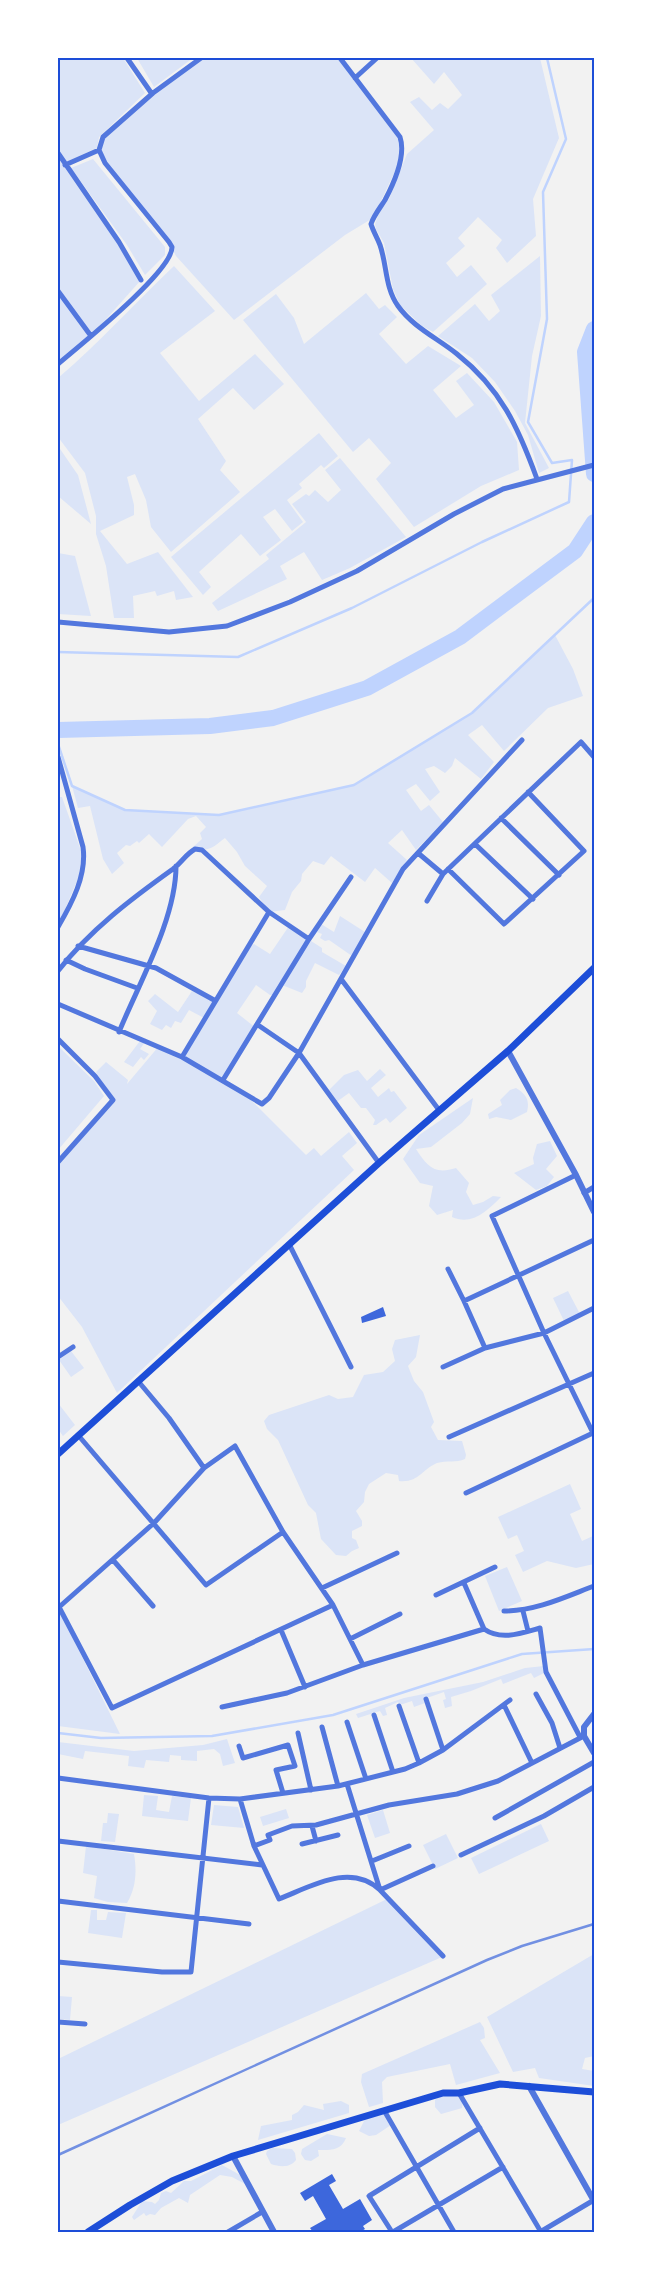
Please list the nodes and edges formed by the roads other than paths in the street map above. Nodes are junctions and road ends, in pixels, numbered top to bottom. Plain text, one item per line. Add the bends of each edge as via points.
1 (127, 58) edge
2 (201, 58) edge
3 (340, 58) edge
4 (377, 58) edge
5 (355, 78) junction
6 (152, 94) junction
7 (99, 150) junction
8 (58, 153) edge
9 (65, 165) junction
10 (141, 280) dead end
11 (58, 291) edge
12 (91, 336) junction
13 (58, 364) edge
14 (594, 465) edge
15 (538, 479) junction
16 (58, 622) edge
17 (522, 740) dead end
18 (58, 757) edge
19 (594, 757) edge
20 (528, 792) junction
21 (501, 818) junction
22 (475, 844) junction
23 (418, 853) junction
24 (176, 866) junction
25 (448, 869) junction
26 (443, 874) junction
27 (559, 875) junction
28 (350, 877) dead end
29 (533, 899) junction
30 (427, 901) dead end
31 (269, 912) junction
32 (58, 927) edge
33 (309, 939) junction
34 (78, 946) junction
35 (66, 960) junction
36 (148, 965) junction
37 (594, 968) edge
38 (58, 970) edge
39 (342, 979) junction
40 (137, 988) junction
41 (214, 1000) junction
42 (58, 1004) edge
43 (258, 1025) junction
44 (119, 1032) junction
45 (58, 1039) edge
46 (508, 1051) junction
47 (299, 1053) junction
48 (182, 1057) junction
49 (223, 1080) junction
50 (439, 1110) junction
51 (58, 1162) edge
52 (379, 1163) junction
53 (576, 1175) junction
54 (594, 1187) edge
55 (584, 1193) junction
56 (594, 1212) edge
57 (594, 1240) edge
58 (289, 1244) junction
59 (448, 1268) dead end
60 (519, 1275) junction
61 (464, 1301) junction
62 (594, 1308) edge
63 (544, 1333) junction
64 (73, 1347) dead end
65 (485, 1348) junction
66 (58, 1357) edge
67 (351, 1367) dead end
68 (443, 1367) dead end
69 (594, 1373) edge
70 (138, 1381) junction
71 (569, 1384) junction
72 (78, 1435) junction
73 (449, 1437) dead end
74 (58, 1454) edge
75 (204, 1468) junction
76 (466, 1493) dead end
77 (154, 1523) junction
78 (283, 1532) junction
79 (396, 1552) dead end
80 (113, 1560) junction
81 (495, 1567) dead end
82 (464, 1583) junction
83 (594, 1586) edge
84 (322, 1588) junction
85 (436, 1595) dead end
86 (333, 1605) junction
87 (153, 1606) dead end
88 (58, 1607) edge
89 (504, 1611) dead end
90 (523, 1611) junction
91 (400, 1614) dead end
92 (484, 1629) junction
93 (281, 1630) junction
94 (528, 1631) junction
95 (350, 1639) junction
96 (363, 1665) junction
97 (306, 1687) junction
98 (536, 1694) dead end
99 (426, 1699) dead end
100 (510, 1700) dead end
101 (504, 1705) junction
102 (222, 1706) dead end
103 (399, 1706) dead end
104 (594, 1714) edge
105 (374, 1715) dead end
106 (347, 1722) dead end
107 (322, 1727) dead end
108 (298, 1733) dead end
109 (582, 1737) junction
110 (239, 1746) dead end
111 (560, 1748) junction
112 (443, 1750) junction
113 (594, 1753) edge
114 (418, 1762) junction
115 (594, 1762) edge
116 (532, 1763) junction
117 (393, 1772) junction
118 (58, 1778) edge
119 (366, 1779) junction
120 (347, 1784) junction
121 (338, 1786) junction
122 (594, 1787) edge
123 (311, 1790) junction
124 (283, 1793) junction
125 (209, 1798) junction
126 (240, 1799) junction
127 (356, 1815) junction
128 (495, 1818) dead end
129 (312, 1826) junction
130 (338, 1835) dead end
131 (58, 1841) edge
132 (316, 1841) junction
133 (302, 1844) dead end
134 (254, 1846) junction
135 (408, 1846) dead end
136 (461, 1855) dead end
137 (204, 1859) junction
138 (372, 1861) junction
139 (262, 1865) junction
140 (433, 1866) dead end
141 (380, 1890) junction
142 (58, 1901) edge
143 (198, 1917) junction
144 (249, 1924) dead end
145 (443, 1956) dead end
146 (58, 1962) edge
147 (58, 2022) edge
148 (85, 2024) dead end
149 (529, 2086) junction
150 (460, 2092) junction
151 (594, 2092) edge
152 (385, 2112) junction
153 (480, 2128) junction
154 (233, 2156) junction
155 (417, 2167) junction
156 (503, 2167) junction
157 (594, 2201) edge
158 (439, 2206) junction
159 (262, 2212) junction
160 (88, 2232) edge
161 (228, 2232) edge
162 (274, 2232) edge
163 (393, 2232) edge
164 (454, 2232) edge
165 (540, 2232) edge

1 - 6 street
2 - 6 street
3 - 5 street
4 - 5 street
5 - 15 street via 400,137 403,146 389,191 371,224 380,244 392,295 405,315 469,364 490,385 521,435
6 - 7 street via 103,136
7 - 9 street
7 - 12 street via 105,163 170,242 172,252 161,270
8 - 9 street
9 - 10 street via 114,234
11 - 12 street
12 - 13 street
14 - 15 street
15 - 16 street via 503,489 357,571 227,626 169,632
17 - 23 street
18 - 32 street via 83,847 84,870
19 - 20 street via 581,742
20 - 21 street
20 - 27 street via 584,851
21 - 22 street
21 - 27 street
22 - 25 street
22 - 29 street
23 - 26 street
23 - 39 street via 403,868
24 - 31 street via 188,853 202,850
24 - 34 street
24 - 36 street via 172,901
25 - 26 street
25 - 29 street via 504,924
26 - 30 street
27 - 29 street
28 - 33 street
31 - 33 street
31 - 41 street
33 - 43 street
34 - 35 street
34 - 36 street
35 - 38 street
35 - 40 street
36 - 40 street
36 - 41 street
37 - 46 main road
39 - 47 street
39 - 50 street
40 - 44 street
41 - 48 street
42 - 44 street
43 - 47 street
43 - 49 street
44 - 48 street
45 - 51 street via 95,1076 113,1100
46 - 50 main road
46 - 53 street
47 - 49 street via 262,1104
47 - 52 street
48 - 49 street
50 - 52 main road
52 - 58 main road
53 - 55 street
53 - 60 street via 492,1216
54 - 55 street
55 - 56 street
57 - 60 street
58 - 67 street
58 - 70 main road
59 - 61 street
60 - 61 street
60 - 63 street
61 - 65 street
62 - 63 street
63 - 65 street
63 - 71 street
64 - 66 street
65 - 68 street
69 - 71 street
70 - 72 main road
70 - 75 street
71 - 73 street
71 - 76 street via 593,1433
72 - 74 main road
72 - 77 street
75 - 77 street
75 - 78 street via 235,1446
77 - 78 street via 206,1585
77 - 80 street
78 - 84 street
79 - 84 street
80 - 87 street
80 - 88 street
81 - 82 street
82 - 85 street
82 - 92 street
83 - 90 street
84 - 86 street
86 - 93 street
86 - 95 street
88 - 93 street via 112,1708
89 - 90 street
90 - 94 street
91 - 95 street
92 - 94 street via 506,1636
92 - 96 street
93 - 97 street
94 - 109 street via 540,1628 546,1672
95 - 96 street
96 - 97 street
97 - 102 street
98 - 111 street via 552,1723
99 - 112 street
100 - 101 street
101 - 112 street
101 - 116 street
103 - 114 street
104 - 109 street via 584,1726
105 - 117 street
106 - 119 street
107 - 121 street
108 - 123 street
109 - 111 street
109 - 113 street
110 - 124 street via 242,1758 288,1745 295,1766 276,1770
111 - 116 street
112 - 114 street
114 - 117 street
115 - 128 street
116 - 127 street via 498,1781 458,1794 389,1805
117 - 119 street
118 - 125 street
119 - 120 street
120 - 121 street
120 - 127 street
121 - 123 street
122 - 136 street via 544,1816
123 - 124 street
124 - 126 street
125 - 126 street
125 - 137 street
126 - 134 street
127 - 129 street
127 - 138 street
129 - 132 street
129 - 134 street via 292,1826 268,1834 270,1840
130 - 132 street
131 - 137 street
132 - 133 street
134 - 139 street
135 - 138 street
137 - 139 street
137 - 143 street
138 - 141 street
139 - 141 street via 279,1899 334,1877 365,1881
140 - 141 street
141 - 145 street
142 - 143 street
143 - 144 street
143 - 146 street via 191,1972
147 - 148 street
149 - 150 main road via 500,2084
149 - 151 main road
149 - 157 street
150 - 152 main road via 443,2093
150 - 153 street
152 - 154 main road
152 - 155 street
153 - 155 street
153 - 156 street
154 - 159 street
154 - 160 main road via 172,2181
155 - 158 street
155 - 163 street via 369,2196
156 - 158 street
156 - 165 street
157 - 165 street
158 - 163 street
158 - 164 street
159 - 161 street
159 - 162 street

